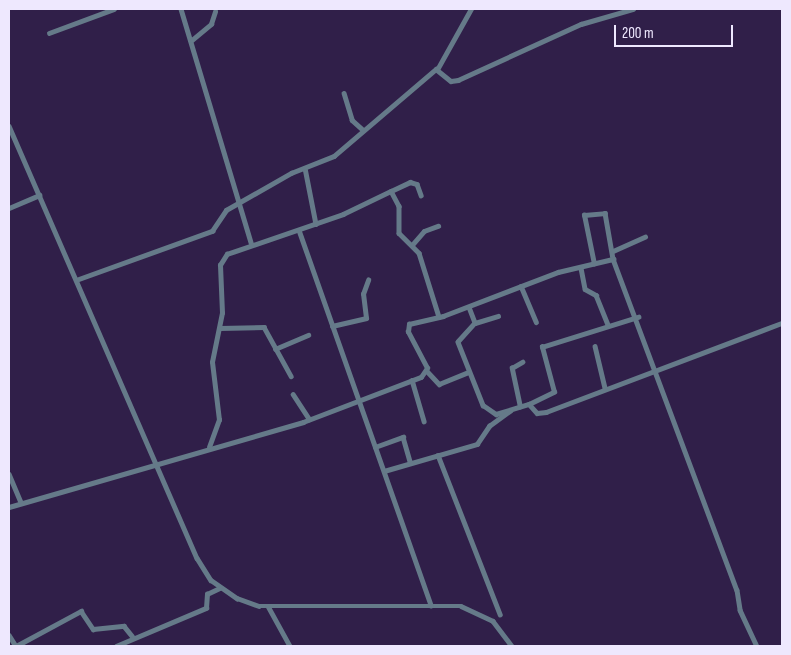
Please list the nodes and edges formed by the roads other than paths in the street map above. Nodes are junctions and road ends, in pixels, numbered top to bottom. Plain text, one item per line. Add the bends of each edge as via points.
1 (114, 9) edge
2 (181, 9) edge
3 (471, 9) edge
4 (633, 9) edge
5 (623, 10) edge
6 (215, 12) dead end
7 (49, 33) dead end
8 (192, 40) junction
9 (438, 68) junction
10 (344, 93) dead end
11 (9, 126) edge
12 (362, 129) junction
13 (10, 133) edge
14 (305, 168) junction
15 (391, 192) junction
16 (39, 195) junction
17 (422, 195) dead end
18 (242, 201) junction
19 (9, 208) edge
20 (316, 224) junction
21 (438, 226) dead end
22 (299, 230) junction
23 (645, 237) dead end
24 (251, 243) junction
25 (412, 245) junction
26 (613, 250) junction
27 (613, 259) junction
28 (594, 264) junction
29 (581, 268) junction
30 (77, 280) junction
31 (368, 280) dead end
32 (521, 286) junction
33 (469, 307) junction
34 (498, 316) dead end
35 (439, 317) junction
36 (638, 317) junction
37 (536, 322) dead end
38 (474, 323) junction
39 (782, 323) edge
40 (608, 325) junction
41 (332, 326) junction
42 (220, 328) junction
43 (308, 335) dead end
44 (595, 346) dead end
45 (275, 349) junction
46 (522, 362) dead end
47 (656, 367) junction
48 (428, 370) junction
49 (468, 372) junction
50 (291, 376) dead end
51 (412, 380) junction
52 (606, 388) junction
53 (293, 394) dead end
54 (357, 398) junction
55 (529, 404) junction
56 (520, 407) junction
57 (510, 411) junction
58 (308, 419) junction
59 (424, 421) dead end
60 (375, 447) junction
61 (209, 448) junction
62 (438, 455) junction
63 (410, 462) junction
64 (158, 466) junction
65 (384, 471) junction
66 (9, 474) edge
67 (21, 502) junction
68 (9, 507) edge
69 (220, 588) junction
70 (431, 605) junction
71 (268, 606) junction
72 (500, 614) dead end
73 (9, 635) edge
74 (132, 636) junction
75 (116, 646) edge
76 (290, 646) edge
77 (512, 646) edge
78 (757, 646) edge

1 - 7 street
2 - 8 street
3 - 9 street
4 - 5 street
5 - 9 street via 581,24 458,80 451,80
6 - 8 street via 211,24
8 - 18 street via 226,165
9 - 12 street
10 - 12 street via 352,120
11 - 13 street
12 - 14 street via 334,156
13 - 16 street
14 - 18 street
14 - 20 street
15 - 17 street via 410,182 416,183
15 - 20 street
15 - 25 street via 399,206 399,233
16 - 19 street
16 - 30 street
18 - 24 street
18 - 30 street via 223,213 209,232
20 - 22 street
21 - 25 street via 420,234
22 - 24 street
22 - 41 street
23 - 26 street
24 - 42 street via 221,261
25 - 35 street
26 - 27 street
26 - 28 street via 605,212 584,215
27 - 28 street
27 - 36 street
28 - 29 street
29 - 32 street
29 - 40 street via 585,289 596,295
30 - 64 street
31 - 41 street via 363,294 366,318
32 - 33 street
32 - 37 street
33 - 35 street
33 - 38 street
34 - 38 street
35 - 48 street via 407,328
36 - 40 street
36 - 47 street
38 - 49 street via 458,340
39 - 47 street
40 - 55 street via 542,347 554,392
41 - 54 street
42 - 45 street via 264,327
42 - 61 street via 212,362 220,420
43 - 45 street
44 - 52 street
45 - 50 street
46 - 56 street via 512,368
47 - 52 street
47 - 78 street via 737,590 740,610
48 - 49 street via 439,384
48 - 51 street
49 - 57 street via 486,410 496,414
51 - 54 street
51 - 59 street
52 - 55 street via 541,413
53 - 58 street
54 - 58 street
54 - 60 street
55 - 56 street
56 - 57 street
57 - 62 street via 489,426 477,444
58 - 61 street
60 - 63 street via 403,437
60 - 65 street
61 - 64 street
62 - 63 street
62 - 72 street
63 - 65 street
64 - 67 street
64 - 69 street via 200,566
65 - 70 street
66 - 67 street
67 - 68 street
69 - 71 street via 244,602
69 - 74 street via 207,594 206,608
70 - 71 street
70 - 77 street via 461,606 476,612 500,627
71 - 76 street
73 - 74 street via 16,646 81,610 92,629 124,626
74 - 75 street

